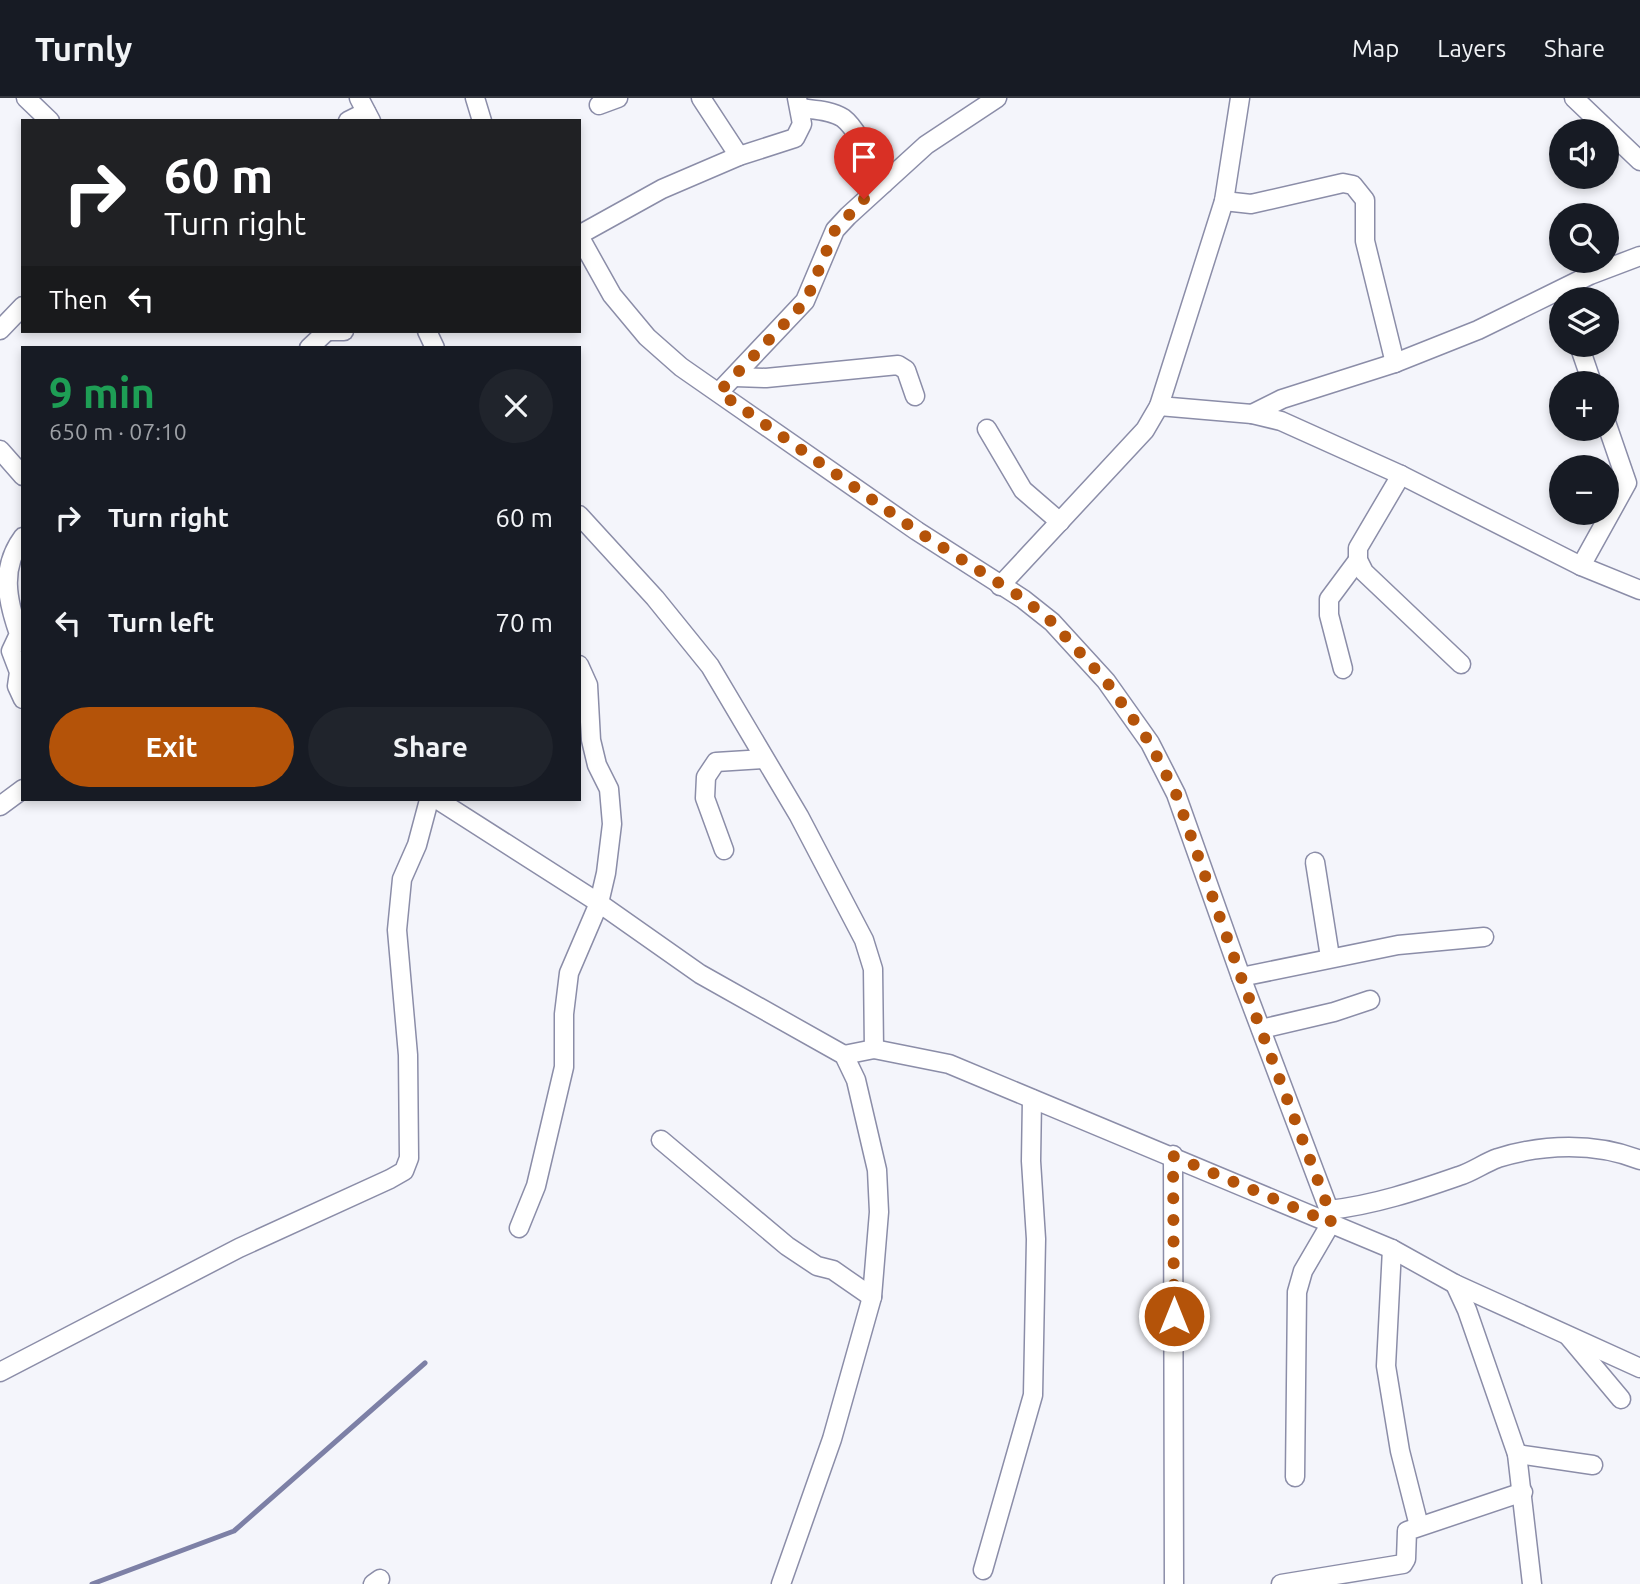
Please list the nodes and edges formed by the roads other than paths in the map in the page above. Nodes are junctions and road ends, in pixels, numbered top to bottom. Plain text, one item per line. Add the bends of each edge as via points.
1 (26, 98) edge
2 (618, 98) edge
3 (701, 98) edge
4 (997, 98) edge
5 (1240, 98) edge
6 (1574, 98) edge
7 (799, 103) edge
8 (599, 105) dead end
9 (973, 105) edge
10 (48, 119) edge
11 (739, 156) junction
12 (1640, 161) edge
13 (883, 184) junction
14 (1224, 201) junction
15 (581, 235) edge
16 (581, 240) edge
17 (1640, 256) edge
18 (1572, 287) edge
19 (1549, 300) edge
20 (21, 308) edge
21 (0, 330) edge
22 (325, 333) edge
23 (311, 346) edge
24 (1395, 363) junction
25 (734, 377) junction
26 (719, 392) junction
27 (915, 396) dead end
28 (1159, 407) junction
29 (1252, 414) junction
30 (987, 429) dead end
31 (1613, 441) edge
32 (0, 450) edge
33 (21, 474) edge
34 (1401, 475) junction
35 (581, 517) edge
36 (1060, 522) junction
37 (21, 540) edge
38 (1358, 560) junction
39 (1581, 566) junction
40 (1000, 586) junction
41 (1640, 590) edge
42 (1461, 664) dead end
43 (581, 669) edge
44 (1343, 669) dead end
45 (21, 695) edge
46 (764, 759) junction
47 (21, 790) edge
48 (429, 801) edge
49 (440, 801) edge
50 (0, 806) edge
51 (724, 850) dead end
52 (1315, 862) dead end
53 (599, 903) junction
54 (1484, 937) dead end
55 (1330, 957) junction
56 (1241, 977) junction
57 (1370, 1000) dead end
58 (1261, 1029) junction
59 (874, 1049) junction
60 (844, 1055) junction
61 (1032, 1100) junction
62 (661, 1140) dead end
63 (1173, 1156) junction
64 (1640, 1160) edge
65 (1330, 1217) junction
66 (519, 1228) dead end
67 (1392, 1250) junction
68 (1455, 1284) junction
69 (872, 1297) junction
70 (1564, 1332) junction
71 (1640, 1368) edge
72 (0, 1371) edge
73 (1621, 1399) dead end
74 (1517, 1454) junction
75 (1593, 1465) dead end
76 (1295, 1477) dead end
77 (1522, 1492) junction
78 (1419, 1526) junction
79 (983, 1570) dead end
80 (781, 1584) edge
81 (1174, 1584) edge
82 (1281, 1584) edge
83 (1532, 1584) edge

1 - 10 street
2 - 8 street
3 - 11 street
4 - 9 street
5 - 14 street
6 - 12 street
7 - 11 street via 802,124 796,138
7 - 13 street via 842,117
9 - 13 street
11 - 15 street via 662,189
13 - 25 street via 835,230 806,301
14 - 24 street via 1251,204 1343,183 1353,185 1365,200 1365,241
14 - 28 street
16 - 26 street via 612,295 647,337
17 - 18 street
19 - 24 street
20 - 21 street
22 - 23 street
24 - 29 street via 1282,399
25 - 26 street
25 - 27 street via 898,365 906,370
26 - 40 street
28 - 29 street
28 - 36 street via 1145,430
29 - 34 street via 1281,421
30 - 36 street via 1023,490
31 - 39 street via 1627,483
32 - 33 street
34 - 38 street via 1358,548
34 - 39 street
35 - 46 street via 710,666
36 - 40 street
37 - 45 street via 8,559 4,576 5,595 19,634 11,651
38 - 42 street via 1364,572
38 - 44 street via 1329,598
39 - 41 street
40 - 56 street via 1052,622 1106,681 1150,743 1176,794
43 - 53 street via 588,685 591,740 609,789 611,824
46 - 51 street via 716,762 706,777 705,798
46 - 59 street via 864,940 873,969
47 - 50 street
48 - 72 street via 418,845 402,879 397,930 408,1055 409,1158 404,1171 239,1248
49 - 53 street
52 - 55 street
53 - 60 street via 700,974
53 - 66 street via 569,973 564,1067 536,1186
54 - 55 street
55 - 56 street
56 - 58 street
57 - 58 street
58 - 65 street
59 - 60 street
59 - 61 street via 949,1064
60 - 69 street via 856,1080 877,1170 879,1212
61 - 63 street
61 - 79 street via 1036,1239 1033,1395
62 - 69 street via 787,1246
63 - 65 street
63 - 81 street
64 - 65 street via 1566,1146 1532,1150
65 - 67 street
65 - 76 street via 1297,1292
67 - 68 street
67 - 78 street via 1386,1366
68 - 70 street
68 - 74 street
69 - 80 street via 832,1439
70 - 71 street
70 - 73 street
74 - 75 street
74 - 77 street
77 - 78 street
77 - 83 street
78 - 82 street via 1407,1531 1403,1564

